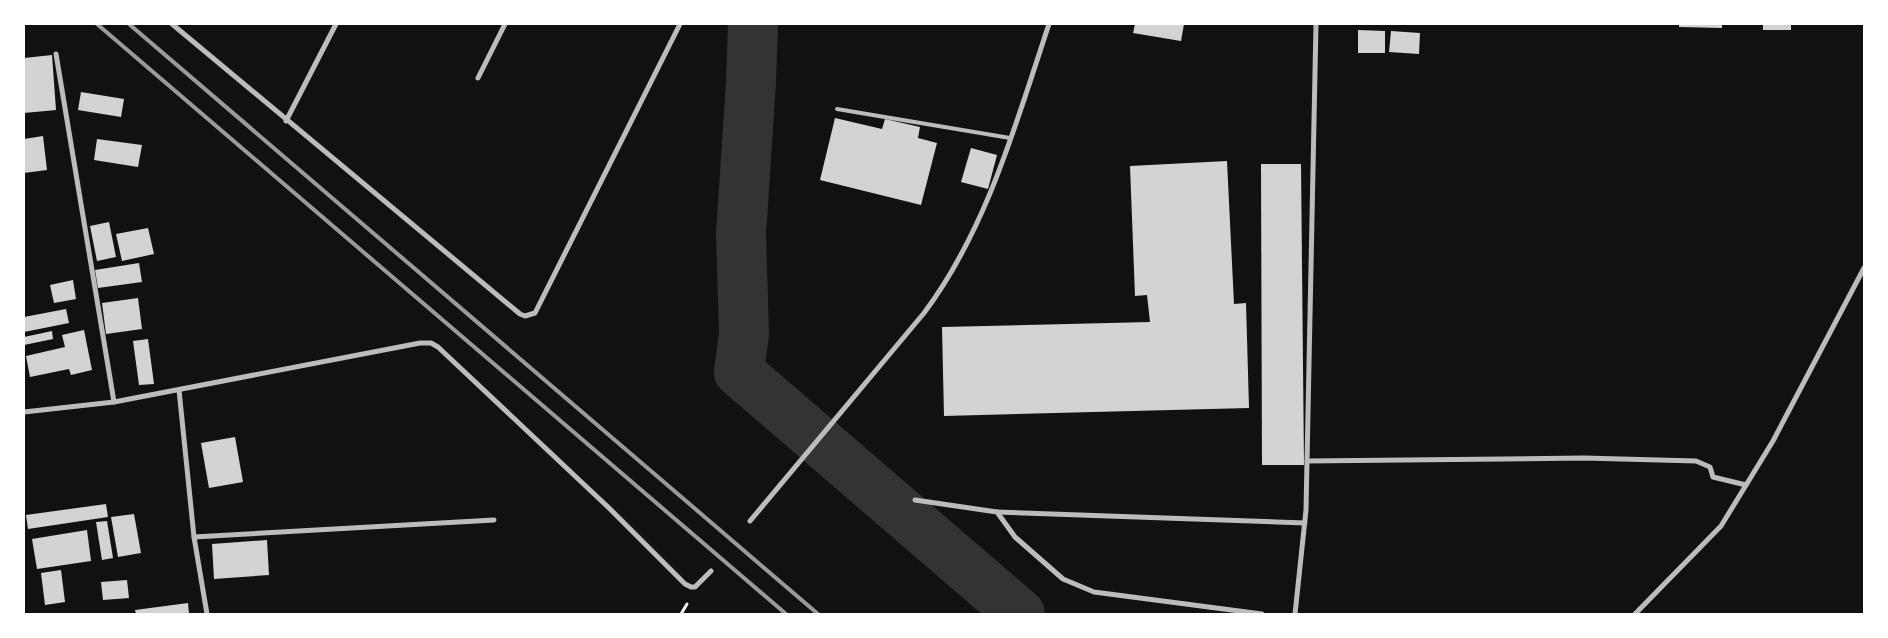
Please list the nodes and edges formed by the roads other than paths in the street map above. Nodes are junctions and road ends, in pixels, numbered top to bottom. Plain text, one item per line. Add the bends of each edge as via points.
1 (172, 24) edge
2 (336, 24) edge
3 (506, 24) edge
4 (680, 24) edge
5 (1049, 24) edge
6 (1316, 24) edge
7 (56, 54) dead end
8 (478, 78) dead end
9 (837, 109) dead end
10 (286, 120) junction
11 (1010, 138) junction
12 (1864, 268) edge
13 (179, 390) junction
14 (114, 402) junction
15 (24, 412) edge
16 (1307, 461) junction
17 (1746, 485) junction
18 (915, 500) dead end
19 (997, 512) junction
20 (494, 520) dead end
21 (750, 521) dead end
22 (1305, 523) junction
23 (194, 537) junction
24 (712, 571) dead end
25 (207, 614) edge
26 (1262, 614) edge
27 (1295, 614) edge
28 (1635, 614) edge

1 - 10 street
2 - 10 street
3 - 8 street
4 - 10 street via 535,313 529,316 520,314
5 - 11 street
6 - 16 street
7 - 14 street
9 - 11 lane
11 - 21 street via 970,238 942,288
12 - 17 street via 1773,441
13 - 14 street
13 - 23 street
13 - 24 street via 431,343 609,508 685,584 695,587
14 - 15 street
16 - 17 street via 1584,458 1696,461 1710,467 1713,477
16 - 22 street
17 - 28 street via 1721,526
18 - 19 street
19 - 22 street
19 - 26 street via 1015,537 1039,559 1063,578 1094,592
20 - 23 street
22 - 27 street
23 - 25 street

